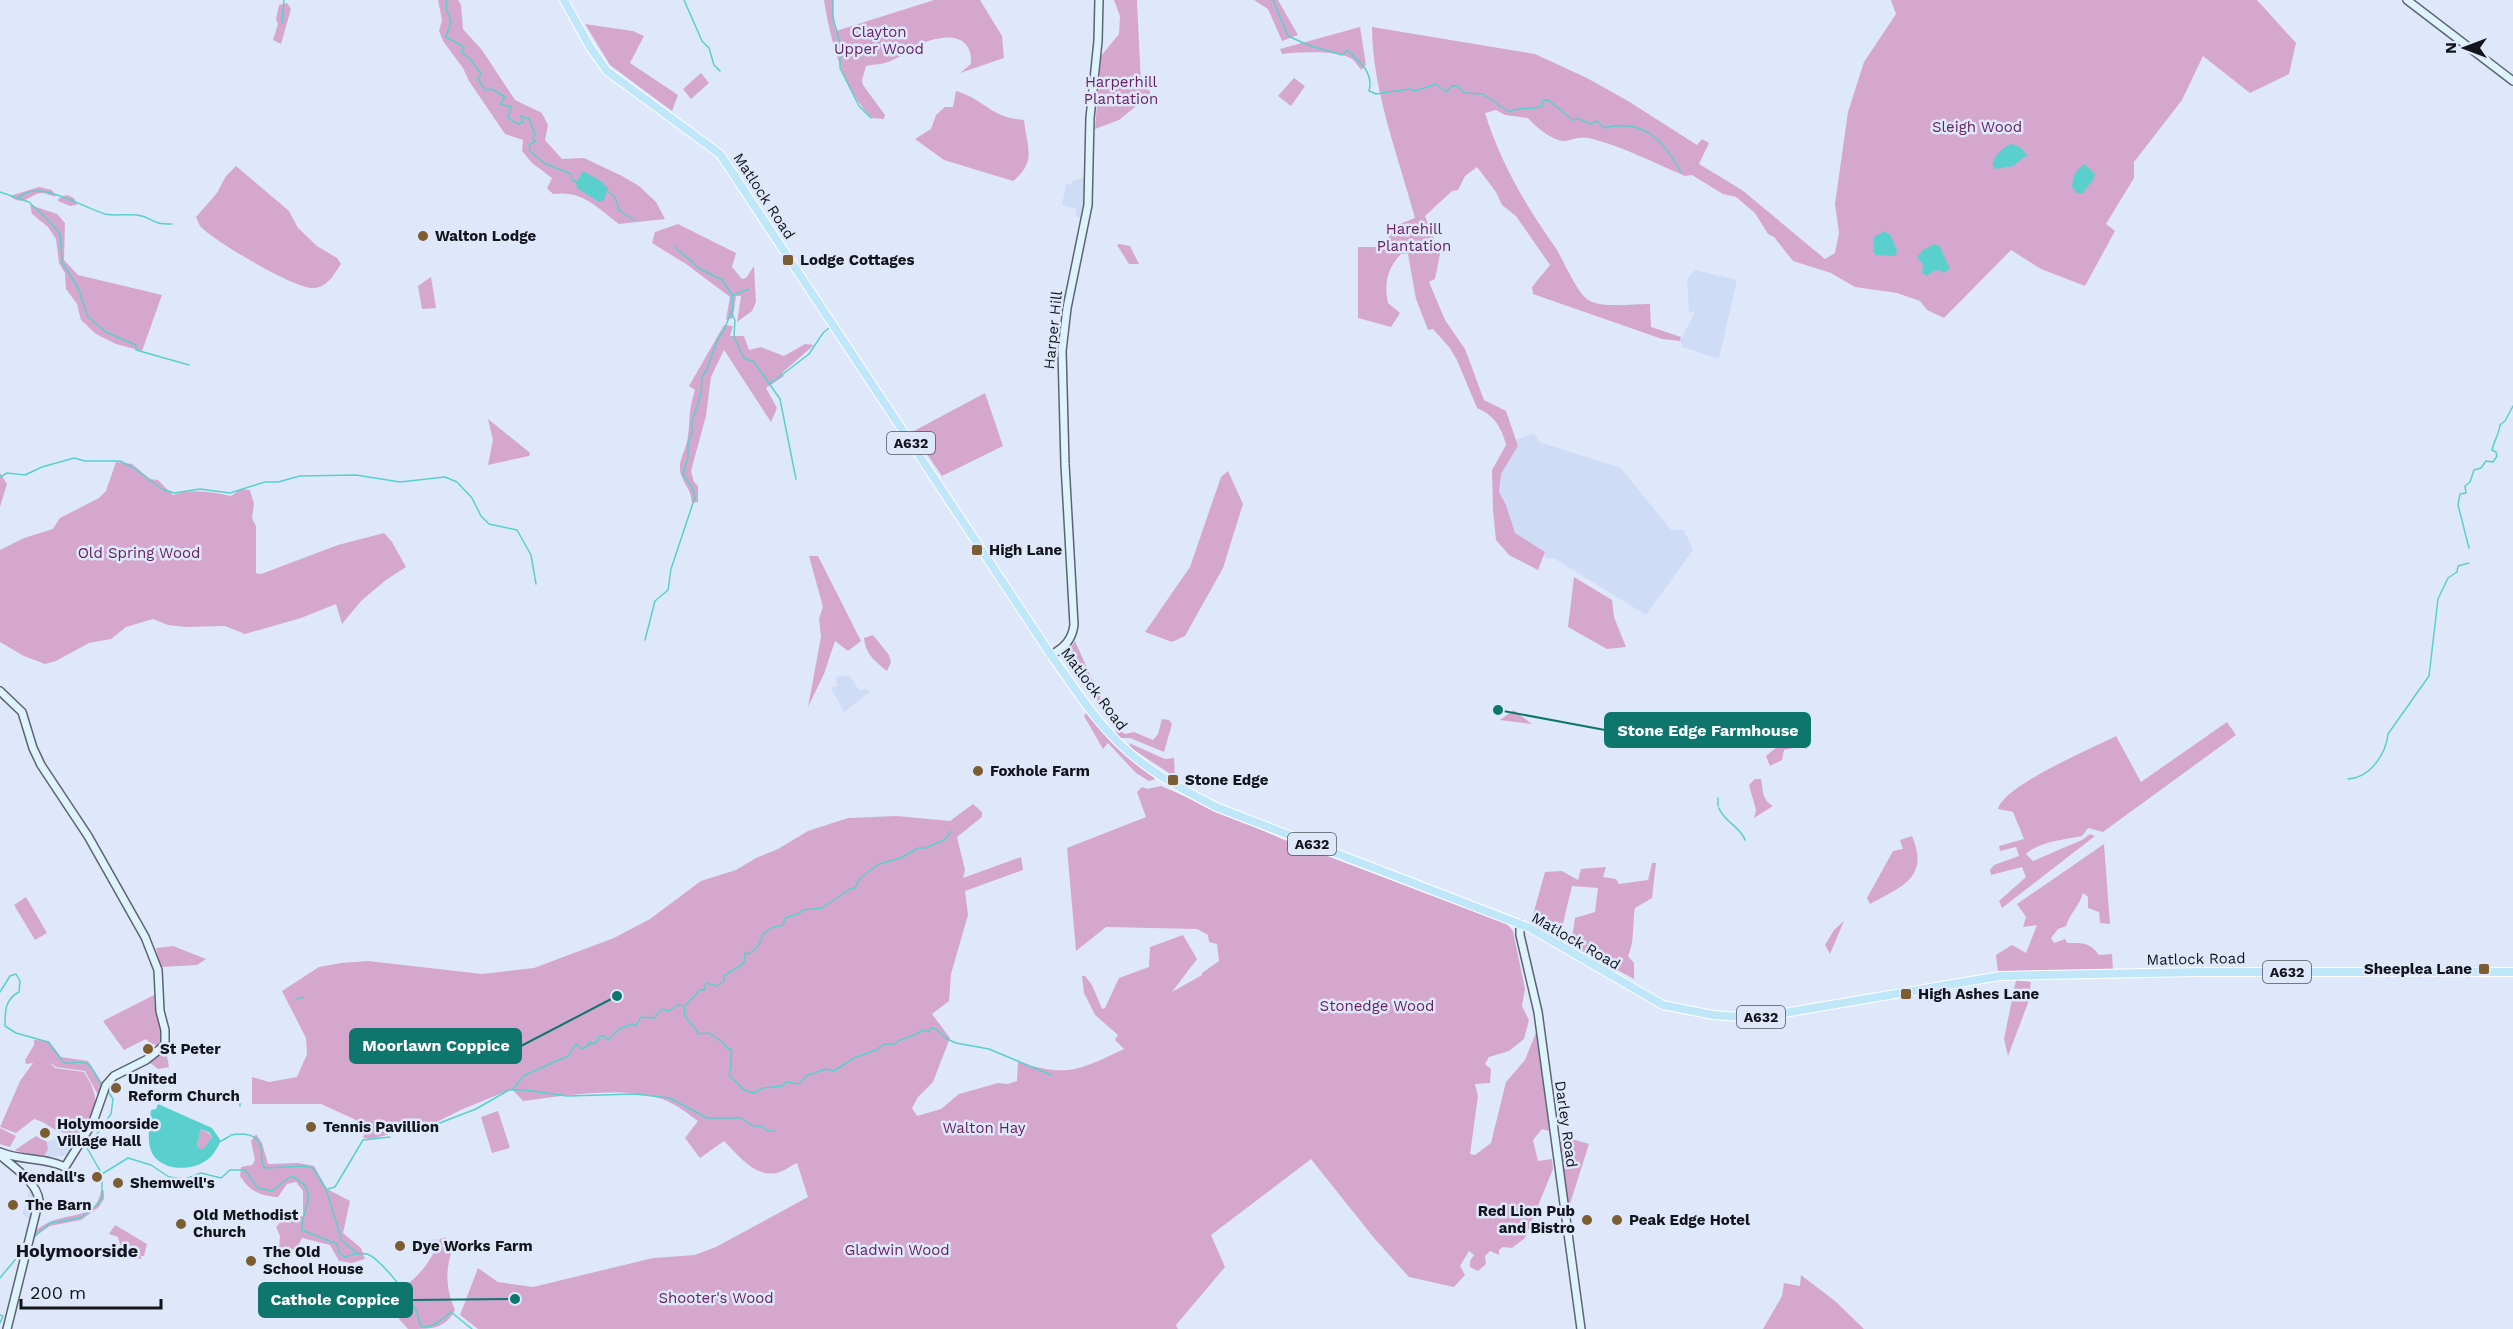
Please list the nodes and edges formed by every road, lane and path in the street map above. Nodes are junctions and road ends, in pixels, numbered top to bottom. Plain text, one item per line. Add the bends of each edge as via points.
1 (564, 0) edge
2 (1099, 0) edge
3 (2407, 0) edge
4 (2513, 81) edge
5 (1051, 655) junction
6 (0, 691) edge
7 (1520, 924) junction
8 (2513, 972) edge
9 (0, 1154) edge
10 (7, 1329) edge
11 (1581, 1329) edge

1 - 5 main road, Matlock Road / A632 via 608,71 720,154
2 - 5 street, Harper Hill via 1088,205 1062,351 1074,625 1067,644
3 - 4 street
5 - 7 main road, Matlock Road / A632 via 1116,741 1170,783 1216,807
6 - 9 street via 22,712 41,765 104,864 154,957 166,1038 156,1054 114,1076 104,1089 93,1122 65,1167
7 - 8 main road, Matlock Road / A632 via 1676,1010 1755,1018 2000,976
7 - 11 street, Darley Road via 1538,1012
9 - 10 street via 30,1181 39,1200

